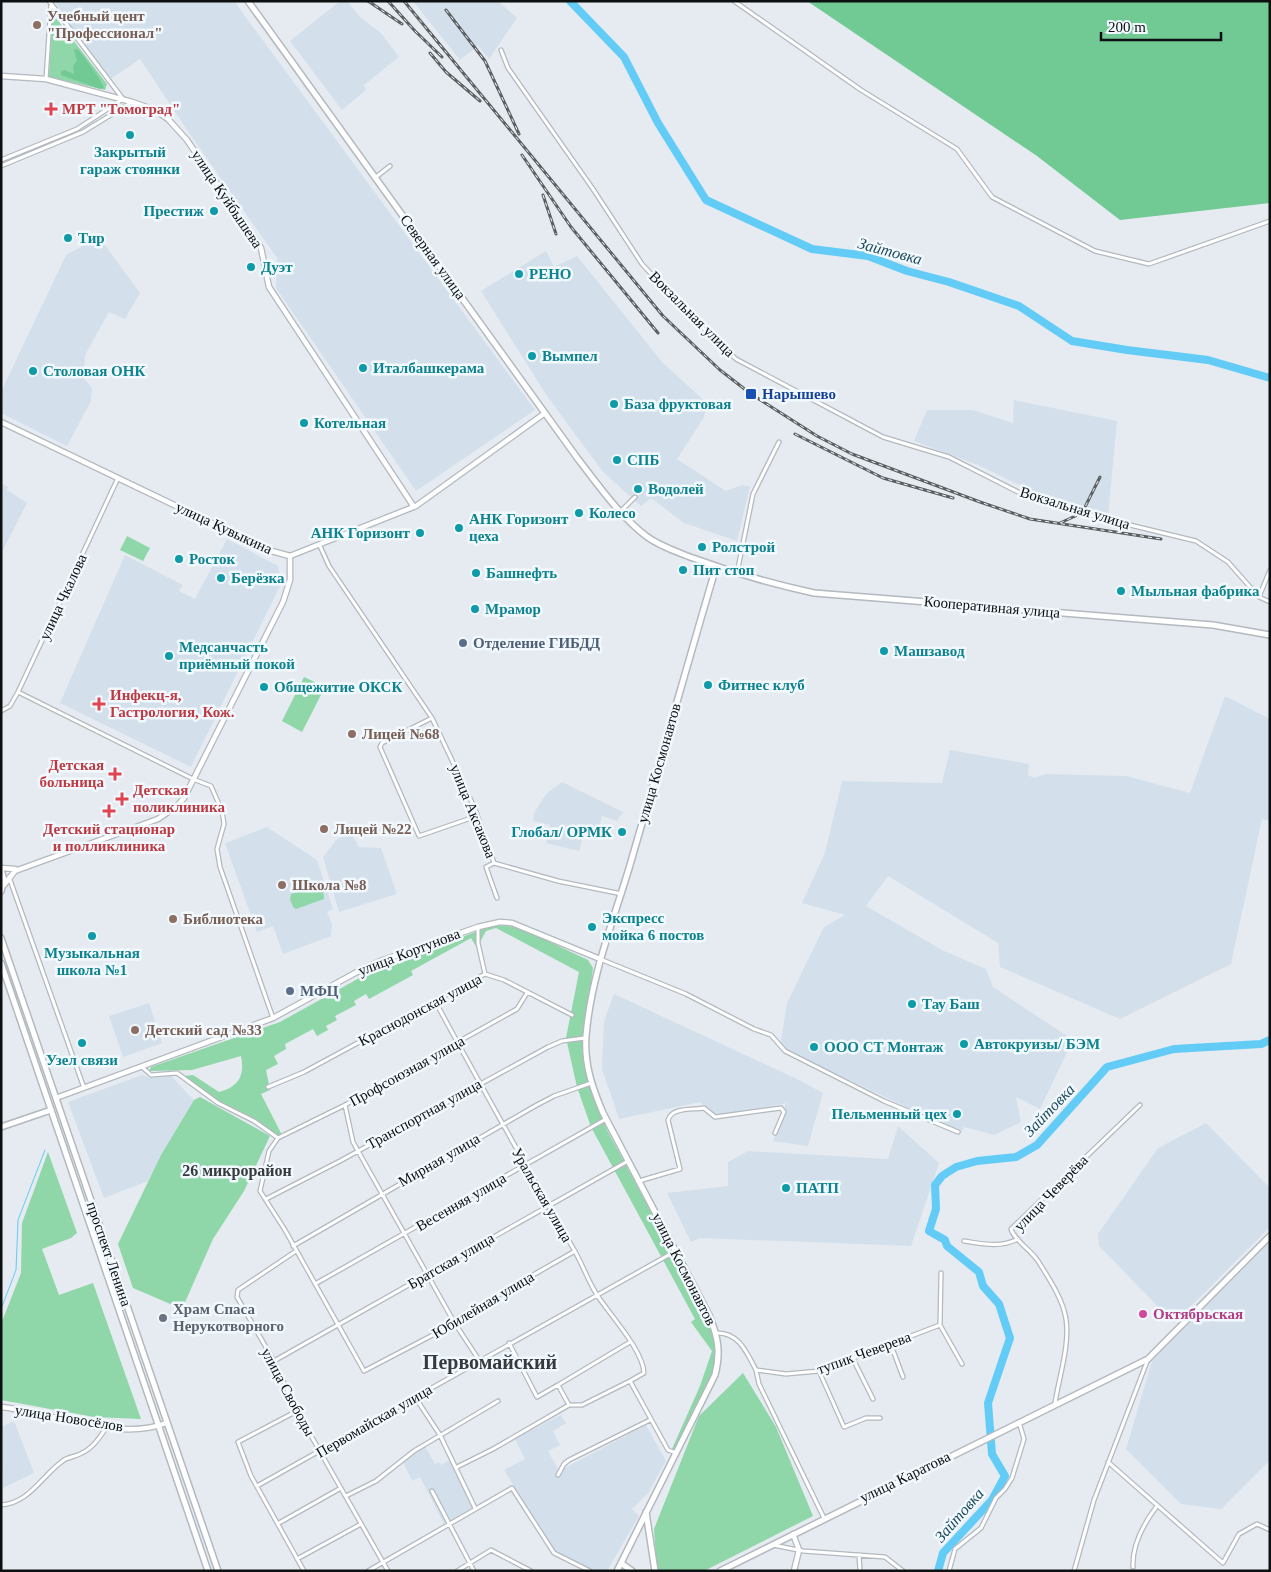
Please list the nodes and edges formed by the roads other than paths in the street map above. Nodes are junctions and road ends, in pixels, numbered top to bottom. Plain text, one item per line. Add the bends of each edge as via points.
1 (248, 1) edge
2 (734, 1) edge
3 (50, 2) edge
4 (501, 50) dead end
5 (1, 76) edge
6 (46, 79) junction
7 (123, 99) junction
8 (132, 102) junction
9 (1, 160) edge
10 (1, 166) edge
11 (390, 166) dead end
12 (376, 177) junction
13 (1270, 221) edge
14 (545, 413) junction
15 (1, 422) edge
16 (779, 442) dead end
17 (118, 478) junction
18 (635, 497) dead end
19 (414, 507) junction
20 (621, 511) junction
21 (320, 546) junction
22 (290, 556) junction
23 (716, 567) junction
24 (1270, 570) edge
25 (737, 573) junction
26 (1259, 597) junction
27 (1270, 602) edge
28 (1270, 635) edge
29 (18, 692) junction
30 (1, 711) edge
31 (432, 718) junction
32 (193, 779) junction
33 (475, 810) junction
34 (494, 863) junction
35 (24, 867) junction
36 (1, 869) edge
37 (9, 876) junction
38 (4, 885) junction
39 (1, 891) edge
40 (622, 894) junction
41 (497, 898) dead end
42 (478, 927) junction
43 (1, 938) edge
44 (600, 959) junction
45 (1, 963) edge
46 (485, 974) junction
47 (527, 993) junction
48 (435, 1001) junction
49 (572, 1015) dead end
50 (273, 1018) junction
51 (586, 1038) junction
52 (457, 1042) junction
53 (142, 1067) junction
54 (480, 1083) junction
55 (591, 1084) junction
56 (268, 1087) dead end
57 (84, 1088) junction
58 (56, 1098) junction
59 (48, 1101) junction
60 (345, 1105) junction
61 (1140, 1105) dead end
62 (59, 1107) junction
63 (51, 1110) junction
64 (606, 1119) junction
65 (502, 1124) junction
66 (1, 1127) edge
67 (958, 1132) dead end
68 (776, 1133) dead end
69 (278, 1138) junction
70 (358, 1151) junction
71 (628, 1160) junction
72 (525, 1166) junction
73 (639, 1181) junction
74 (382, 1193) junction
75 (266, 1199) junction
76 (548, 1206) junction
77 (405, 1234) junction
78 (1270, 1236) edge
79 (1018, 1239) junction
80 (964, 1241) dead end
81 (293, 1246) junction
82 (296, 1251) junction
83 (575, 1251) junction
84 (674, 1252) junction
85 (941, 1273) dead end
86 (427, 1274) junction
87 (315, 1284) junction
88 (597, 1294) junction
89 (454, 1322) junction
90 (339, 1325) junction
91 (940, 1325) junction
92 (716, 1333) junction
93 (630, 1342) junction
94 (509, 1343) junction
95 (891, 1344) junction
96 (1148, 1358) junction
97 (854, 1359) junction
98 (479, 1360) junction
99 (274, 1362) junction
100 (962, 1364) dead end
101 (756, 1370) junction
102 (819, 1371) junction
103 (903, 1377) dead end
104 (630, 1381) junction
105 (558, 1385) junction
106 (415, 1397) junction
107 (873, 1399) dead end
108 (498, 1400) dead end
109 (1055, 1403) junction
110 (569, 1405) junction
111 (1, 1407) edge
112 (298, 1411) junction
113 (880, 1418) dead end
114 (650, 1420) junction
115 (1019, 1422) junction
116 (166, 1423) junction
117 (158, 1426) junction
118 (107, 1427) junction
119 (440, 1435) junction
120 (321, 1452) junction
121 (677, 1454) junction
122 (1108, 1462) junction
123 (457, 1467) junction
124 (558, 1475) dead end
125 (257, 1486) junction
126 (341, 1488) junction
127 (432, 1491) dead end
128 (346, 1496) junction
129 (1, 1505) edge
130 (1157, 1506) junction
131 (475, 1508) junction
132 (646, 1512) junction
133 (824, 1518) junction
134 (279, 1523) junction
135 (448, 1523) junction
136 (361, 1524) junction
137 (1270, 1530) edge
138 (792, 1534) junction
139 (770, 1545) junction
140 (798, 1550) junction
141 (859, 1555) junction
142 (297, 1559) junction
143 (383, 1562) junction
144 (470, 1563) junction
145 (621, 1563) junction
146 (1133, 1567) dead end
147 (208, 1571) edge
148 (218, 1571) edge
149 (304, 1571) edge
150 (368, 1571) edge
151 (388, 1571) edge
152 (457, 1571) edge
153 (474, 1571) edge
154 (531, 1571) edge
155 (590, 1571) edge
156 (617, 1571) edge
157 (632, 1571) edge
158 (655, 1571) edge
159 (720, 1571) edge
160 (794, 1571) edge
161 (860, 1571) edge
162 (903, 1571) edge
163 (949, 1571) edge
164 (1074, 1571) edge

1 - 12 main road, Северная улица
2 - 13 street via 860,90 957,150 992,197 1095,251 1149,264
3 - 6 street
3 - 7 street
4 - 26 street, Вокзальная улица via 508,68 642,264 736,359 882,437 949,456 1026,496 1196,541 1228,562
5 - 6 street, улица Куйбышева
6 - 7 street, улица Куйбышева
7 - 8 street, улица Куйбышева
7 - 9 street via 77,129
8 - 10 street via 83,132
8 - 19 street, улица Куйбышева via 155,110 187,140 261,248 269,287
11 - 12 street
12 - 14 main road, Северная улица
14 - 19 street, улица Кувыкина
14 - 20 main road, Северная улица
15 - 17 street, улица Кувыкина
16 - 25 street via 756,485
17 - 22 street, улица Кувыкина via 268,550
17 - 29 street, улица Чкалова
18 - 20 street
19 - 21 street, улица Кувыкина
20 - 23 main road, Северная улица via 645,536 659,545
21 - 22 street, улица Кувыкина
21 - 31 street, улица Аксакова via 329,566
22 - 32 street via 290,580 283,602
23 - 25 main road, Кооперативная улица
23 - 40 main road, улица Космонавтов
24 - 26 street
25 - 28 main road, Кооперативная улица via 814,593 1204,624
26 - 27 street, Вокзальная улица
29 - 30 street, улица Чкалова via 10,706
29 - 32 street
31 - 33 street, улица Аксакова
31 - 33 street via 382,743 380,747 419,836 471,818
32 - 35 street via 177,806 158,819
32 - 50 street via 211,786 222,811 224,824 217,849 220,866
33 - 34 street, улица Аксакова
34 - 40 street, улица Аксакова
34 - 41 street via 486,867
35 - 36 street
35 - 37 street
36 - 38 main road
37 - 38 street
37 - 57 street
38 - 39 main road
40 - 44 main road, улица Космонавтов
42 - 44 street, улица Кортунова via 512,923
42 - 46 street
42 - 50 street, улица Кортунова via 368,966
43 - 58 main road, проспект Ленина
44 - 51 main road, улица Космонавтов
44 - 67 street via 686,994 771,1035 792,1055 884,1101
45 - 59 main road, проспект Ленина
46 - 47 street, Краснодонская улица
46 - 48 street, Краснодонская улица
47 - 49 street, Краснодонская улица
47 - 52 street, Профсоюзная улица via 517,1009
48 - 52 street, Уральская улица
48 - 56 street, Краснодонская улица via 304,1072
50 - 53 street, улица Кортунова
51 - 54 street, Транспортная улица via 548,1047
51 - 55 main road, улица Космонавтов
52 - 54 street, Уральская улица
52 - 60 street, Профсоюзная улица
53 - 57 street, улица Кортунова
53 - 69 street via 150,1075 177,1073 218,1103 254,1121
54 - 65 street, Уральская улица
54 - 70 street, Транспортная улица
55 - 64 main road, улица Космонавтов
55 - 65 street, Мирная улица via 554,1096
57 - 58 street, улица Кортунова
58 - 59 main road
58 - 62 main road, проспект Ленина
59 - 63 main road, проспект Ленина
60 - 69 street, Профсоюзная улица
60 - 70 street
61 - 79 street, улица Чеверёва via 1011,1229 1012,1235
62 - 63 main road
62 - 116 main road, проспект Ленина
63 - 66 main road
63 - 117 main road, проспект Ленина
64 - 71 main road, улица Космонавтов
64 - 72 street, Весенняя улица
65 - 72 street, Уральская улица
65 - 74 street, Мирная улица
68 - 73 street via 784,1112 781,1108 715,1117 704,1108 674,1112 668,1120 680,1169
69 - 75 street via 269,1151 261,1183 260,1191
70 - 74 street
70 - 75 street, Транспортная улица
71 - 73 main road, улица Космонавтов
71 - 76 street, Братская улица
72 - 76 street, Уральская улица
72 - 77 street, Весенняя улица
73 - 84 main road, улица Космонавтов
74 - 77 street
74 - 81 street, Мирная улица
75 - 81 street
76 - 83 street, Уральская улица
76 - 86 street, Братская улица
77 - 86 street
77 - 87 street, Весенняя улица
78 - 96 main road, улица Каратова
79 - 80 street via 994,1245
79 - 109 street, улица Чеверёва via 1033,1254 1064,1310 1064,1347
81 - 82 street
82 - 87 street
82 - 99 street, улица Свободы via 238,1290 237,1297
83 - 88 street, Уральская улица
83 - 89 street, Юбилейная улица
84 - 88 street, Первомайская улица
84 - 92 main road, улица Космонавтов
85 - 91 street
86 - 89 street
86 - 90 street, Братская улица
87 - 90 street
88 - 93 street, Уральская улица
88 - 94 street, Первомайская улица
89 - 90 street, Юбилейная улица via 364,1371
89 - 98 street
90 - 99 street, Братская улица
91 - 95 street, тупик Чеверева
91 - 100 street
92 - 101 street via 727,1332 736,1339
92 - 121 main road, улица Космонавтов via 719,1349 715,1375
93 - 104 street, Уральская улица via 644,1373
93 - 105 street
94 - 98 street, Первомайская улица
94 - 105 street via 537,1397
95 - 97 street, тупик Чеверева
95 - 103 street
96 - 109 main road, улица Каратова
96 - 122 street
97 - 102 street, тупик Чеверева
97 - 107 street
98 - 106 street, Первомайская улица
99 - 112 street, улица Свободы
101 - 102 street, тупик Чеверева via 786,1374
101 - 133 street via 759,1384
102 - 113 street via 844,1427 866,1418
104 - 110 street via 582,1405
104 - 114 street
105 - 110 street
106 - 119 street
106 - 120 street, Первомайская улица
108 - 119 street
109 - 115 main road, улица Каратова
110 - 123 street
111 - 118 street, улица Новосёлов
112 - 120 street, улица Свободы
112 - 125 street via 238,1442
114 - 121 street via 668,1450
114 - 124 street via 569,1460
115 - 133 main road, улица Каратова
115 - 163 street via 1024,1439 1012,1478 996,1498 981,1528 955,1549
116 - 117 street, улица Новосёлов
116 - 148 main road, проспект Ленина
117 - 118 street, улица Новосёлов via 149,1429
117 - 147 main road, проспект Ленина
118 - 129 street via 97,1442 84,1452 64,1460 16,1502
119 - 123 street
119 - 128 street via 376,1481
120 - 125 street, Первомайская улица
120 - 126 street, улица Свободы
121 - 132 main road, улица Космонавтов
122 - 130 street
122 - 164 street
123 - 131 street
125 - 134 street
126 - 128 street, улица Свободы
126 - 134 street
127 - 135 street
128 - 136 street, улица Свободы
130 - 137 street via 1223,1563 1240,1534 1248,1528 1257,1524
130 - 146 street via 1140,1534
131 - 135 street
131 - 155 street via 512,1488 554,1553
132 - 145 main road, улица Космонавтов
132 - 158 main road
133 - 138 main road, улица Каратова
134 - 142 street
135 - 143 street
135 - 144 street
136 - 142 street
136 - 143 street, улица Свободы
138 - 139 main road, улица Каратова
138 - 140 street
139 - 140 street
139 - 159 main road, улица Каратова
140 - 141 street
140 - 160 street
141 - 161 street
141 - 162 street via 885,1557
142 - 149 street
143 - 150 street
143 - 151 street, улица Свободы
144 - 152 street
144 - 153 street
144 - 154 street via 491,1550
145 - 156 main road, улица Космонавтов
145 - 157 main road

